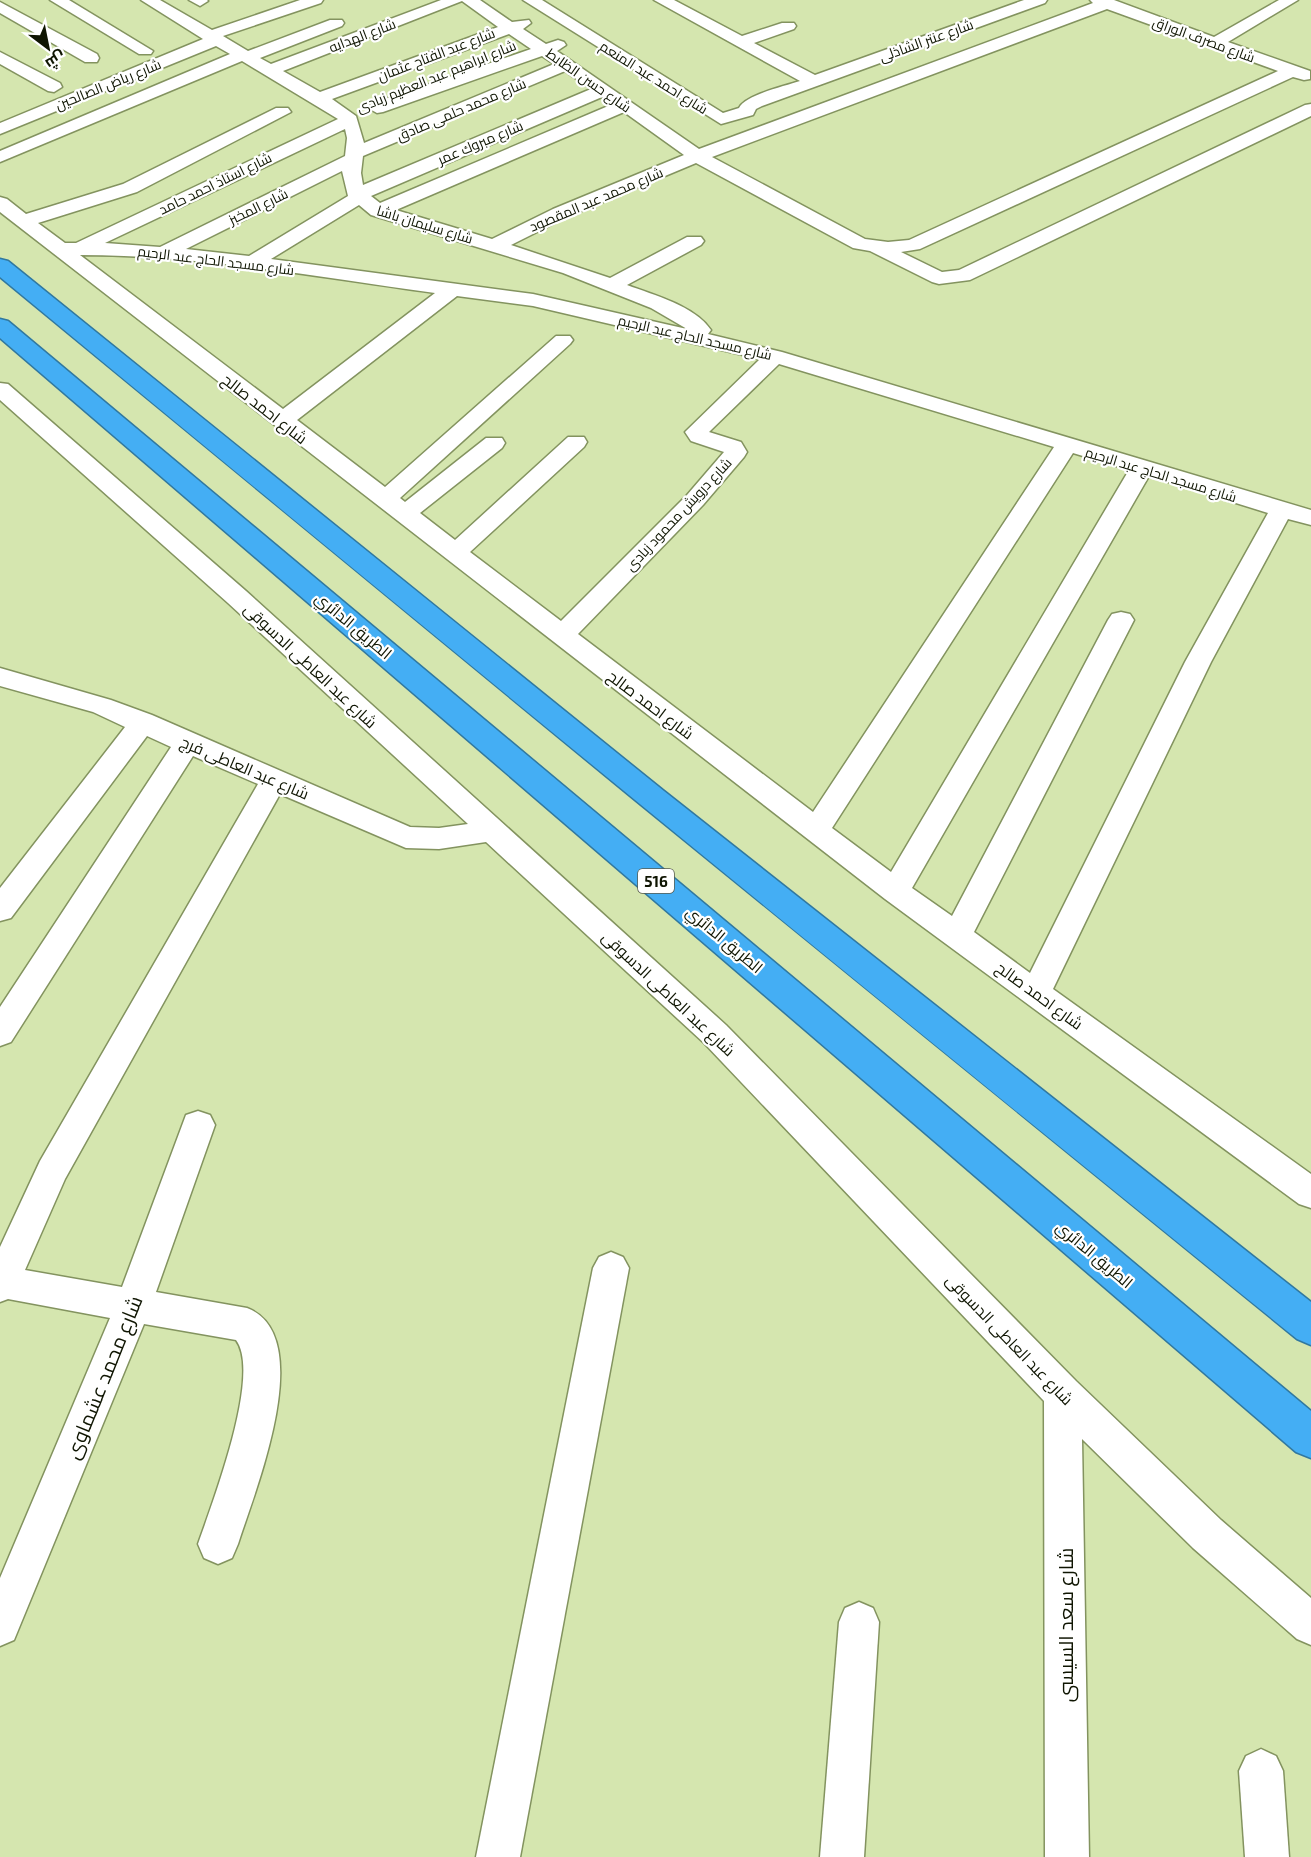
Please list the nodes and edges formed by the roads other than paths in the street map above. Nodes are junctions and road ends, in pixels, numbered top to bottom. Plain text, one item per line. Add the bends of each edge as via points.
1 (58, 0) edge
2 (149, 0) edge
3 (269, 0) edge
4 (315, 0) edge
5 (455, 0) edge
6 (531, 0) edge
7 (662, 0) edge
8 (1038, 0) edge
9 (1141, 0) edge
10 (1290, 0) edge
11 (502, 2) dead end
12 (1103, 2) edge
13 (474, 3) edge
14 (984, 4) dead end
15 (0, 7) edge
16 (1125, 9) junction
17 (1005, 12) junction
18 (555, 15) junction
19 (355, 16) dead end
20 (509, 26) junction
21 (788, 26) dead end
22 (206, 34) junction
23 (589, 36) junction
24 (529, 39) junction
25 (740, 42) junction
26 (1216, 42) junction
27 (544, 49) junction
28 (145, 51) dead end
29 (245, 56) junction
30 (0, 57) edge
31 (91, 58) dead end
32 (567, 64) junction
33 (270, 70) junction
34 (1292, 71) junction
35 (1311, 77) edge
36 (813, 81) junction
37 (54, 87) dead end
38 (604, 90) junction
39 (320, 98) junction
40 (626, 105) junction
41 (377, 108) dead end
42 (1311, 109) edge
43 (282, 112) dead end
44 (741, 113) junction
45 (346, 117) junction
46 (721, 118) junction
47 (770, 128) junction
48 (0, 129) edge
49 (667, 135) junction
50 (354, 156) junction
51 (697, 156) junction
52 (0, 157) edge
53 (358, 196) junction
54 (0, 203) edge
55 (378, 211) junction
56 (24, 221) junction
57 (694, 241) dead end
58 (496, 245) junction
59 (876, 247) junction
60 (70, 248) junction
61 (163, 253) junction
62 (252, 262) junction
63 (0, 266) edge
64 (612, 285) junction
65 (453, 289) junction
66 (0, 326) edge
67 (562, 340) dead end
68 (716, 341) junction
69 (775, 356) junction
70 (0, 389) edge
71 (282, 421) junction
72 (576, 442) dead end
73 (494, 443) dead end
74 (1066, 446) junction
75 (1142, 468) junction
76 (393, 508) junction
77 (1281, 510) junction
78 (1311, 518) edge
79 (454, 554) junction
80 (1121, 620) dead end
81 (561, 636) junction
82 (4, 683) edge
83 (143, 722) junction
84 (188, 742) junction
85 (275, 779) junction
86 (491, 830) junction
87 (816, 830) junction
88 (895, 891) junction
89 (0, 910) edge
90 (957, 935) junction
91 (1036, 992) junction
92 (0, 1033) edge
93 (198, 1125) dead end
94 (1311, 1192) edge
95 (611, 1268) dead end
96 (1, 1284) edge
97 (134, 1304) junction
98 (1311, 1326) edge
99 (1063, 1394) junction
100 (1311, 1438) edge
101 (218, 1544) dead end
102 (859, 1622) dead end
103 (1311, 1625) edge
104 (0, 1626) edge
105 (1261, 1771) dead end
106 (498, 1857) edge
107 (842, 1857) edge
108 (1066, 1857) edge
109 (1267, 1857) edge

1 - 28 street
2 - 22 street
3 - 22 street
4 - 22 street
5 - 33 street, شارع الهدايه
6 - 18 street, شارع احمد عبد المنعم
7 - 25 street
8 - 17 street, شارع عنتر الشاذلى
9 - 16 street
10 - 26 street
11 - 13 street, شارع حسن الظابط
12 - 16 street, شارع مصرف الوراق
12 - 47 street, شارع محمد عبد المقصود
13 - 20 street, شارع حسن الظابط
14 - 17 street
15 - 31 street
16 - 26 street, شارع مصرف الوراق
17 - 36 street, شارع عنتر الشاذلى
18 - 20 street, شارع عبد الفتاح عثمان
18 - 23 street, شارع احمد عبد المنعم
19 - 29 street
20 - 24 street, شارع حسن الظابط
20 - 39 street, شارع عبد الفتاح عثمان
21 - 25 street
22 - 29 street
22 - 48 street, شارع رياض الصالحين
23 - 27 street
23 - 46 street, شارع احمد عبد المنعم
24 - 27 street, شارع حسن الظابط
24 - 45 street, شارع ابراهيم عبد العظيم زبادى
25 - 36 street
26 - 34 street, شارع مصرف الوراق
27 - 32 street, شارع حسن الظابط
27 - 41 street
29 - 33 street
29 - 52 street
30 - 37 street
32 - 38 street, شارع حسن الظابط
32 - 50 street, شارع محمد حلمى صادق
33 - 39 street
34 - 35 street, شارع مصرف الوراق
34 - 59 street via 913,245
36 - 44 street, شارع احمد عبد المنعم via 751,104
38 - 40 street, شارع حسن الظابط
38 - 53 street, شارع مبروك عمر
39 - 45 street
40 - 49 street, شارع حسن الظابط
40 - 55 street
42 - 59 street via 963,276 939,278
43 - 56 street via 129,188
44 - 46 street, شارع احمد عبد المنعم
44 - 47 street
45 - 50 street, شارع سليمان باشا via 357,137
45 - 60 street, شارع استاذ احمد حامد
46 - 49 street
47 - 51 street, شارع محمد عبد المقصود
49 - 51 street, شارع حسن الظابط
50 - 53 street, شارع سليمان باشا via 351,182
50 - 61 street, شارع المخبز
51 - 58 street, شارع محمد عبد المقصود via 560,213
51 - 59 street, شارع حسن الظابط via 860,244
53 - 55 street, شارع سليمان باشا
53 - 62 street, شارع مبروك عمر
54 - 56 street, شارع احمد صالح
55 - 58 street, شارع سليمان باشا
56 - 60 street, شارع احمد صالح
57 - 64 street
58 - 64 street, شارع سليمان باشا
60 - 61 street, شارع مسجد الحاج عبد الرحيم
60 - 71 street, شارع احمد صالح
61 - 62 street, شارع مسجد الحاج عبد الرحيم
62 - 65 street, شارع مسجد الحاج عبد الرحيم
63 - 98 highway via 331,538
64 - 68 street, شارع سليمان باشا via 685,318
65 - 68 street, شارع مسجد الحاج عبد الرحيم via 533,300
65 - 71 street
66 - 100 highway, الطريق الدائري / 516
67 - 76 street
68 - 69 street, شارع مسجد الحاج عبد الرحيم
69 - 74 street, شارع مسجد الحاج عبد الرحيم
69 - 81 street, شارع درويش محمود زبادى via 696,432 736,452 695,500
70 - 86 street, شارع عبد العاطى الدسوقى via 237,597
71 - 76 street, شارع احمد صالح
72 - 79 street
73 - 76 street
74 - 75 street, شارع مسجد الحاج عبد الرحيم
74 - 87 street
75 - 77 street, شارع مسجد الحاج عبد الرحيم
75 - 88 street
76 - 79 street, شارع احمد صالح
77 - 78 street, شارع مسجد الحاج عبد الرحيم
77 - 91 street via 1198,662
79 - 81 street, شارع احمد صالح
80 - 90 street
81 - 87 street, شارع احمد صالح
82 - 83 street, شارع عبد العاطى فرج via 102,706
83 - 84 street, شارع عبد العاطى فرج
83 - 89 street
84 - 85 street, شارع عبد العاطى فرج
84 - 92 street
85 - 86 street, شارع عبد العاطى فرج via 406,837 429,841
85 - 96 street via 52,1171
86 - 99 street, شارع عبد العاطى الدسوقى via 715,1034
87 - 88 street, شارع احمد صالح
88 - 90 street, شارع احمد صالح
90 - 91 street, شارع احمد صالح
91 - 94 street, شارع احمد صالح
93 - 97 street, شارع محمد عشماوى
95 - 106 street
96 - 97 street
97 - 101 street via 247,1325 261,1346 260,1387 249,1447
97 - 104 street, شارع محمد عشماوى
99 - 103 street, شارع عبد العاطى الدسوقى via 1207,1534
99 - 108 street, شارع سعد السيسى
102 - 107 street
105 - 109 street

